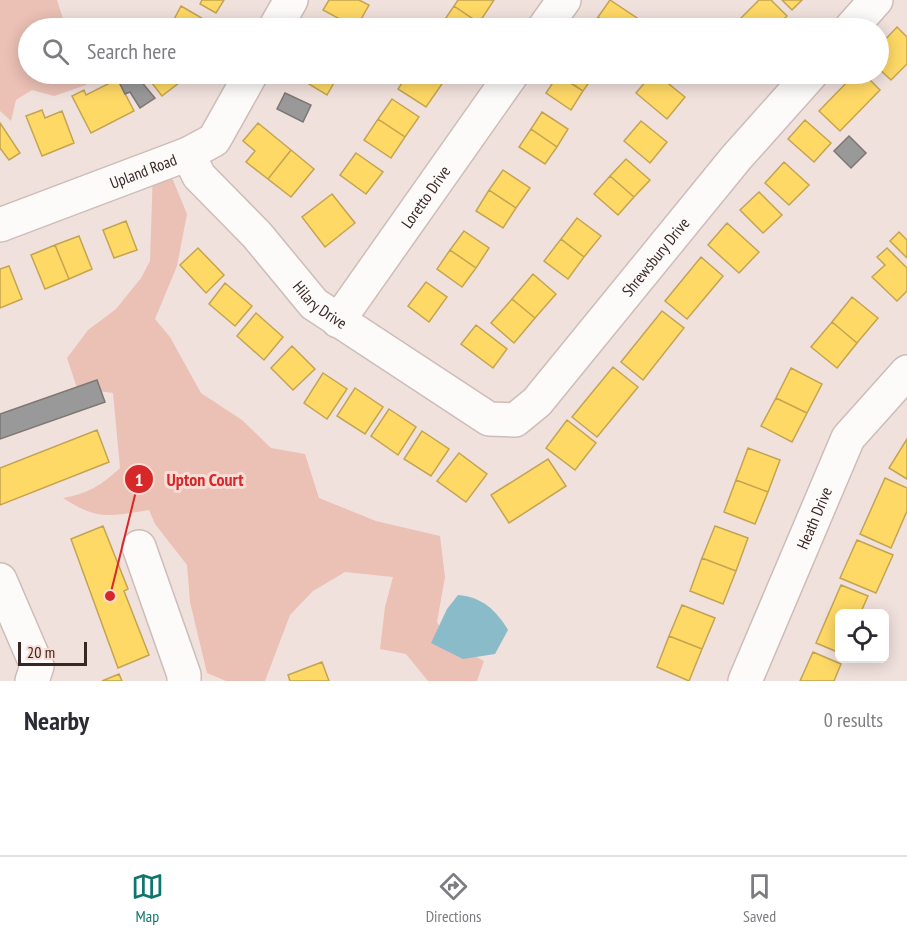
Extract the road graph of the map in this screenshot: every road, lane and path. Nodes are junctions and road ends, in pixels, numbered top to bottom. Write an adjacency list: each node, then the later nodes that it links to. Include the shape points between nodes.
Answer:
1 (291, 0): 4 (street)
2 (564, 0): 5 (street)
3 (876, 0): 6 (street)
4 (281, 18)
5 (551, 18)
6 (860, 18)
7 (245, 84): 10 (street, Upland Road, via 214,140)
8 (505, 84): 12 (street, Loretto Drive)
9 (802, 84): 14 (street, Shrewsbury Drive, via 736,158 537,402 515,420)
10 (188, 154): 11 (street, Upland Road); 12 (street, Hilary Drive, via 199,176 257,235 314,304)
11 (0, 225)
12 (338, 321): 14 (street, Hilary Drive)
13 (907, 372): 19 (street, Heath Drive, via 848,438)
14 (489, 419)
15 (139, 546): 18 (street)
16 (0, 580): 17 (street, via 37,666)
17 (32, 681)
18 (184, 681)
19 (746, 681)

